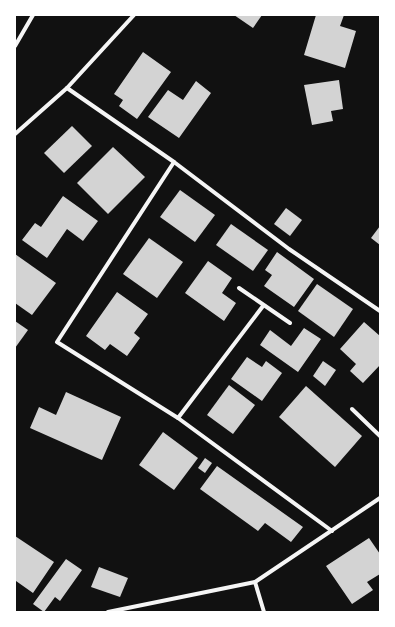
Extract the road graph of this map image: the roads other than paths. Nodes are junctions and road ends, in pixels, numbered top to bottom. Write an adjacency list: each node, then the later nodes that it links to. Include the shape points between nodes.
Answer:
1 (33, 15): 3 (street)
2 (134, 15): 4 (street)
3 (15, 46)
4 (67, 88): 5 (street); 6 (street)
5 (15, 134)
6 (174, 162): 9 (street, via 289,249); 12 (street, via 57,342)
7 (238, 288): 8 (street)
8 (263, 306): 10 (street); 12 (street)
9 (380, 312)
10 (290, 323)
11 (352, 409): 13 (street)
12 (178, 418): 15 (street)
13 (380, 436)
14 (380, 498): 15 (street)
15 (332, 531): 16 (street)
16 (255, 582): 17 (street); 18 (street)
17 (108, 612)
18 (264, 612)

